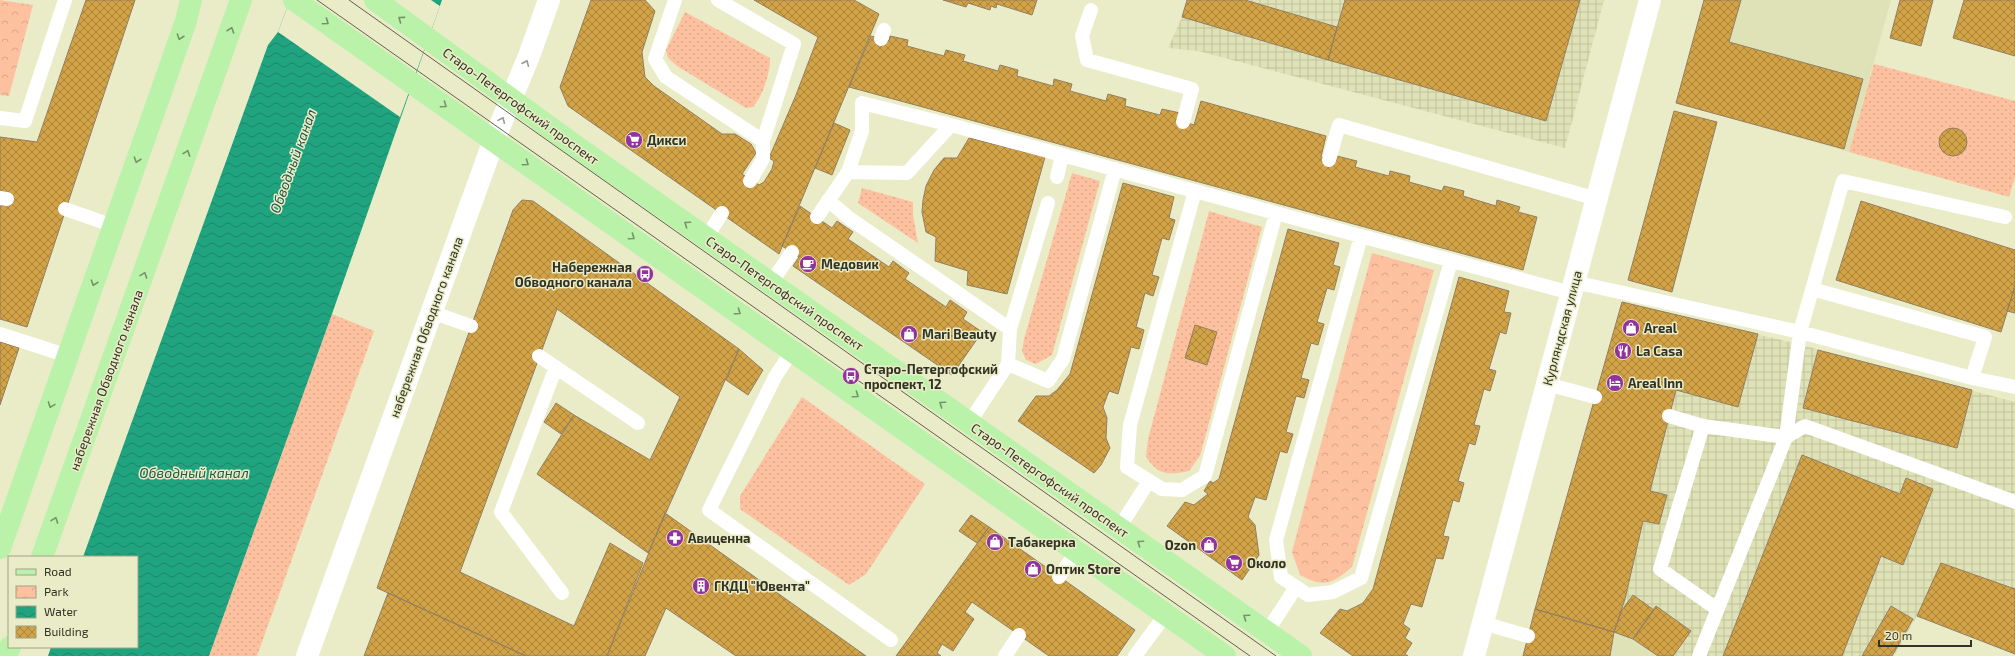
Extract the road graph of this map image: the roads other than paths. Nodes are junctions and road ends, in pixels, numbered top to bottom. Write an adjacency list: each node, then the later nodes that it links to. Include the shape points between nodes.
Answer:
1 (65, 0): 12 (lane, via 25,121)
2 (192, 0): 32 (main road, one-way to 32)
3 (242, 0): 64 (main road, набережная Обводного канала, one-way to 3)
4 (294, 0): 15 (main road, one-way to 15)
5 (375, 0): 11 (main road, Старо-Петергофский проспект, one-way to 5)
6 (549, 0): 11 (street, набережная Обводного канала, one-way to 6, via 530,56)
7 (675, 0): 16 (lane, via 655,59 666,77)
8 (718, 0): 16 (lane, via 794,44)
9 (1650, 0): 24 (street, Курляндская улица)
10 (1091, 10): 13 (lane, via 1082,36 1087,60 1192,89)
11 (511, 99): 15 (street, набережная Обводного канала, one-way to 11); 34 (main road, Старо-Петергофский проспект, one-way to 11)
12 (0, 118)
13 (1183, 122)
14 (951, 125): 17 (lane); 20 (lane, via 907,173); 20 (lane, via 862,103 862,131)
15 (494, 140): 40 (street, набережная Обводного канала); 45 (main road, one-way to 45)
16 (764, 141): 22 (lane, via 763,159)
17 (1062, 155): 19 (lane); 21 (lane)
18 (1329, 160): 24 (lane, via 1339,125)
19 (1115, 170): 23 (lane, via 1167,179); 48 (lane, via 1063,359 1048,381)
20 (848, 172): 25 (lane)
21 (1056, 177)
22 (750, 181)
23 (1195, 191): 29 (lane); 59 (lane, via 1130,425 1127,467)
24 (1596, 199): 38 (street, Курляндская улица)
25 (828, 200): 30 (lane); 42 (lane, via 849,218)
26 (1048, 203): 42 (lane)
27 (65, 209): 32 (lane)
28 (722, 213): 34 (lane)
29 (1276, 213): 33 (lane, via 1313,219); 59 (lane, via 1206,476 1182,490 1162,489)
30 (817, 217)
31 (2005, 217): 39 (lane, via 1843,180)
32 (114, 226): 46 (main road, one-way to 46)
33 (1361, 236): 36 (lane); 66 (lane, via 1276,540 1281,577)
34 (706, 238): 37 (main road, Старо-Петергофский проспект)
35 (792, 252): 37 (lane)
36 (1451, 260): 38 (lane); 66 (lane, via 1361,578 1333,592 1308,595)
37 (771, 283): 55 (main road, Старо-Петергофский проспект, one-way to 37)
38 (1573, 287): 43 (lane); 51 (street, Курляндская улица)
39 (1812, 288): 43 (lane); 50 (lane, via 1985,337)
40 (431, 312): 41 (lane); 75 (street, набережная Обводного канала)
41 (471, 326)
42 (1010, 329): 48 (lane)
43 (1800, 332): 50 (lane); 58 (lane)
44 (0, 334): 46 (lane)
45 (792, 351): 63 (main road, one-way to 63); 74 (lane, via 775,377 709,510)
46 (68, 356): 62 (main road, one-way to 62)
47 (539, 356): 49 (lane)
48 (1008, 364): 55 (lane)
49 (556, 367): 56 (lane); 67 (lane, via 501,512)
50 (1972, 378): 52 (lane)
51 (1547, 384): 53 (lane); 70 (street, Курляндская улица)
52 (2015, 387)
53 (1595, 397)
54 (1669, 416): 57 (lane)
55 (969, 422): 61 (main road, Старо-Петергофский проспект)
56 (638, 423)
57 (1703, 426): 58 (lane); 68 (lane, via 1660,570)
58 (1786, 437): 60 (lane, via 1806,426); 68 (lane)
59 (1149, 481): 61 (lane)
60 (2015, 502)
61 (1119, 528): 71 (main road, Старо-Петергофский проспект, one-way to 61)
62 (0, 548)
63 (1077, 551): 65 (lane); 69 (main road)
64 (42, 556)
65 (1059, 577)
66 (1296, 587): 71 (lane)
67 (562, 593)
68 (1718, 609): 81 (lane)
69 (1166, 614): 77 (lane); 78 (main road)
70 (1483, 623): 73 (lane); 80 (street, Курляндская улица)
71 (1266, 632): 79 (main road, Старо-Петергофский проспект)
72 (1019, 635): 76 (lane)
73 (1528, 636)
74 (891, 640)
75 (307, 656)
76 (1005, 656)
77 (1135, 656)
78 (1225, 656)
79 (1301, 656)
80 (1474, 656)
81 (1699, 656)

